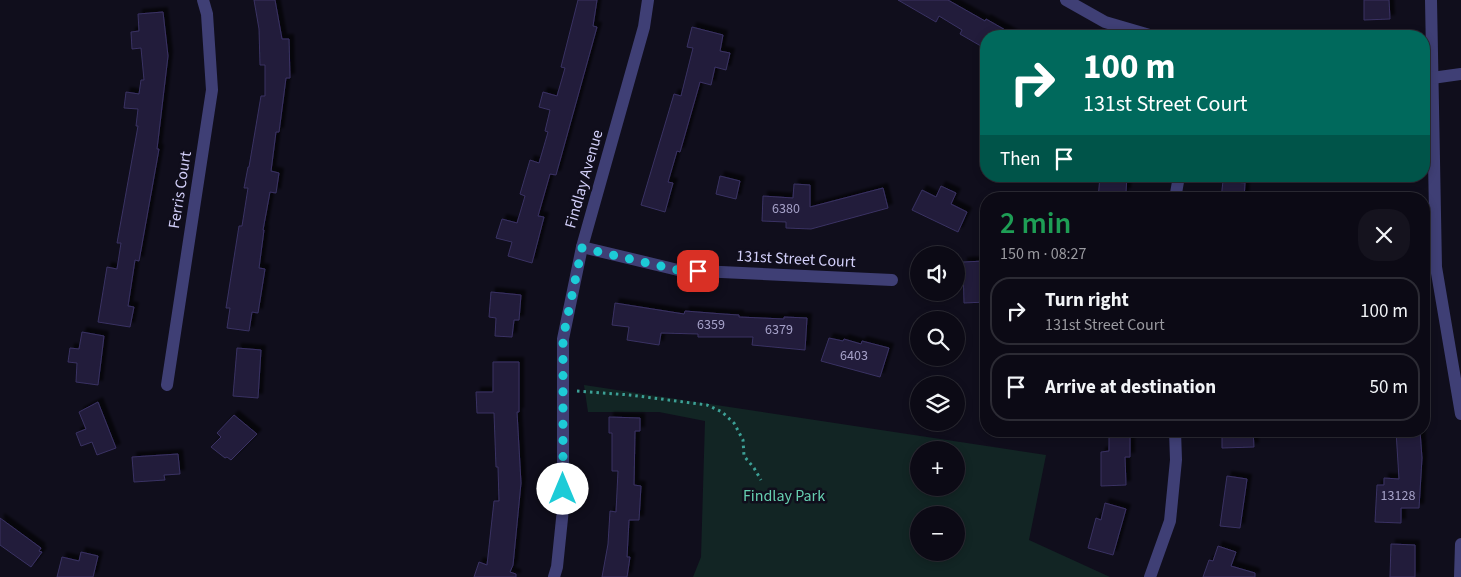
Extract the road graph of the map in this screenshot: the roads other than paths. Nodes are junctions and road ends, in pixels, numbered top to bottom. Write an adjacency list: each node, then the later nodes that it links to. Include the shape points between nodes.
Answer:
1 (204, 0): 12 (street, Ferris Court, via 212,90)
2 (648, 0): 10 (street, Findlay Avenue, via 644,27)
3 (1066, 0): 5 (street, via 1105,22)
4 (1431, 0): 6 (street)
5 (1132, 30)
6 (1430, 30)
7 (1461, 74): 8 (street)
8 (1430, 78)
9 (1430, 125): 13 (street, via 1436,267)
10 (582, 248): 11 (street, 131st Street Court, via 678,270); 16 (street, Findlay Avenue, via 563,338 563,509)
11 (892, 280)
12 (167, 385)
13 (1461, 414)
14 (1175, 437): 17 (street, via 1170,521)
15 (1461, 544): 18 (street)
16 (554, 577)
17 (1150, 577)
18 (1460, 577)

